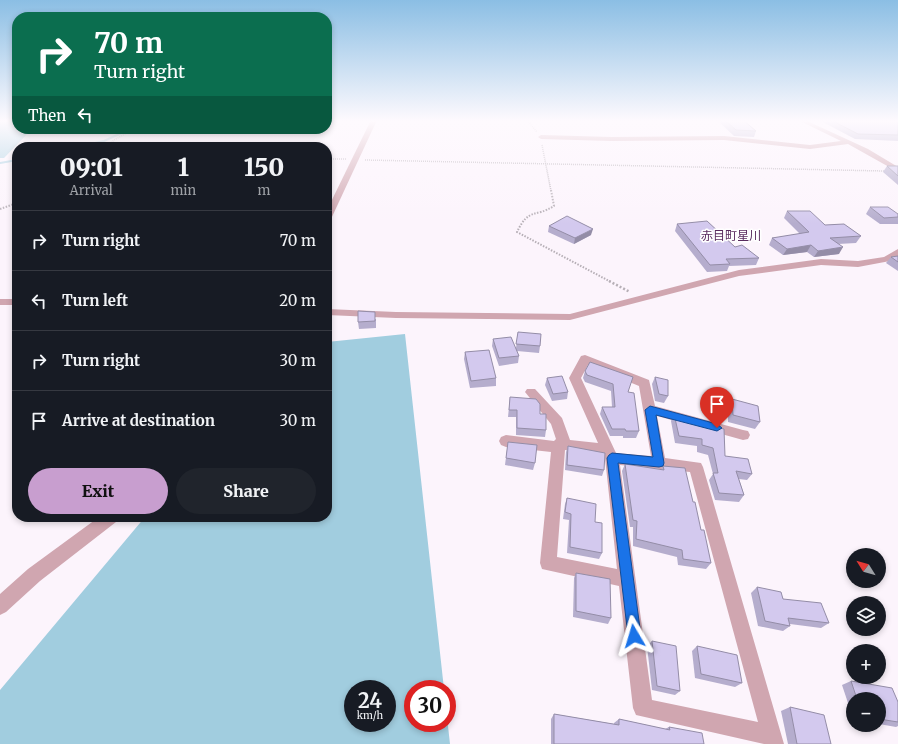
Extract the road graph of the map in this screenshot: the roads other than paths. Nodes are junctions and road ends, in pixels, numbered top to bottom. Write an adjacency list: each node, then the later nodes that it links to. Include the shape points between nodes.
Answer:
1 (358, 155): 4 (street)
2 (873, 155): 3 (street)
3 (897, 170)
4 (332, 208)
5 (898, 252): 8 (street, via 887,259 858,264 821,262 739,273 570,317)
6 (0, 302): 7 (street)
7 (12, 302)
8 (332, 312)
9 (531, 392): 13 (street, via 557,422)
10 (650, 410): 11 (street); 14 (street, via 645,383 585,359 575,378); 15 (street)
11 (744, 435)
12 (506, 441): 13 (street)
13 (562, 446): 14 (street); 17 (street, via 548,563)
14 (611, 454): 15 (street); 17 (street)
15 (659, 463): 19 (street, via 696,467)
16 (104, 522): 18 (street, via 34,575)
17 (628, 579): 19 (street, via 643,708)
18 (0, 606)
19 (773, 739)

